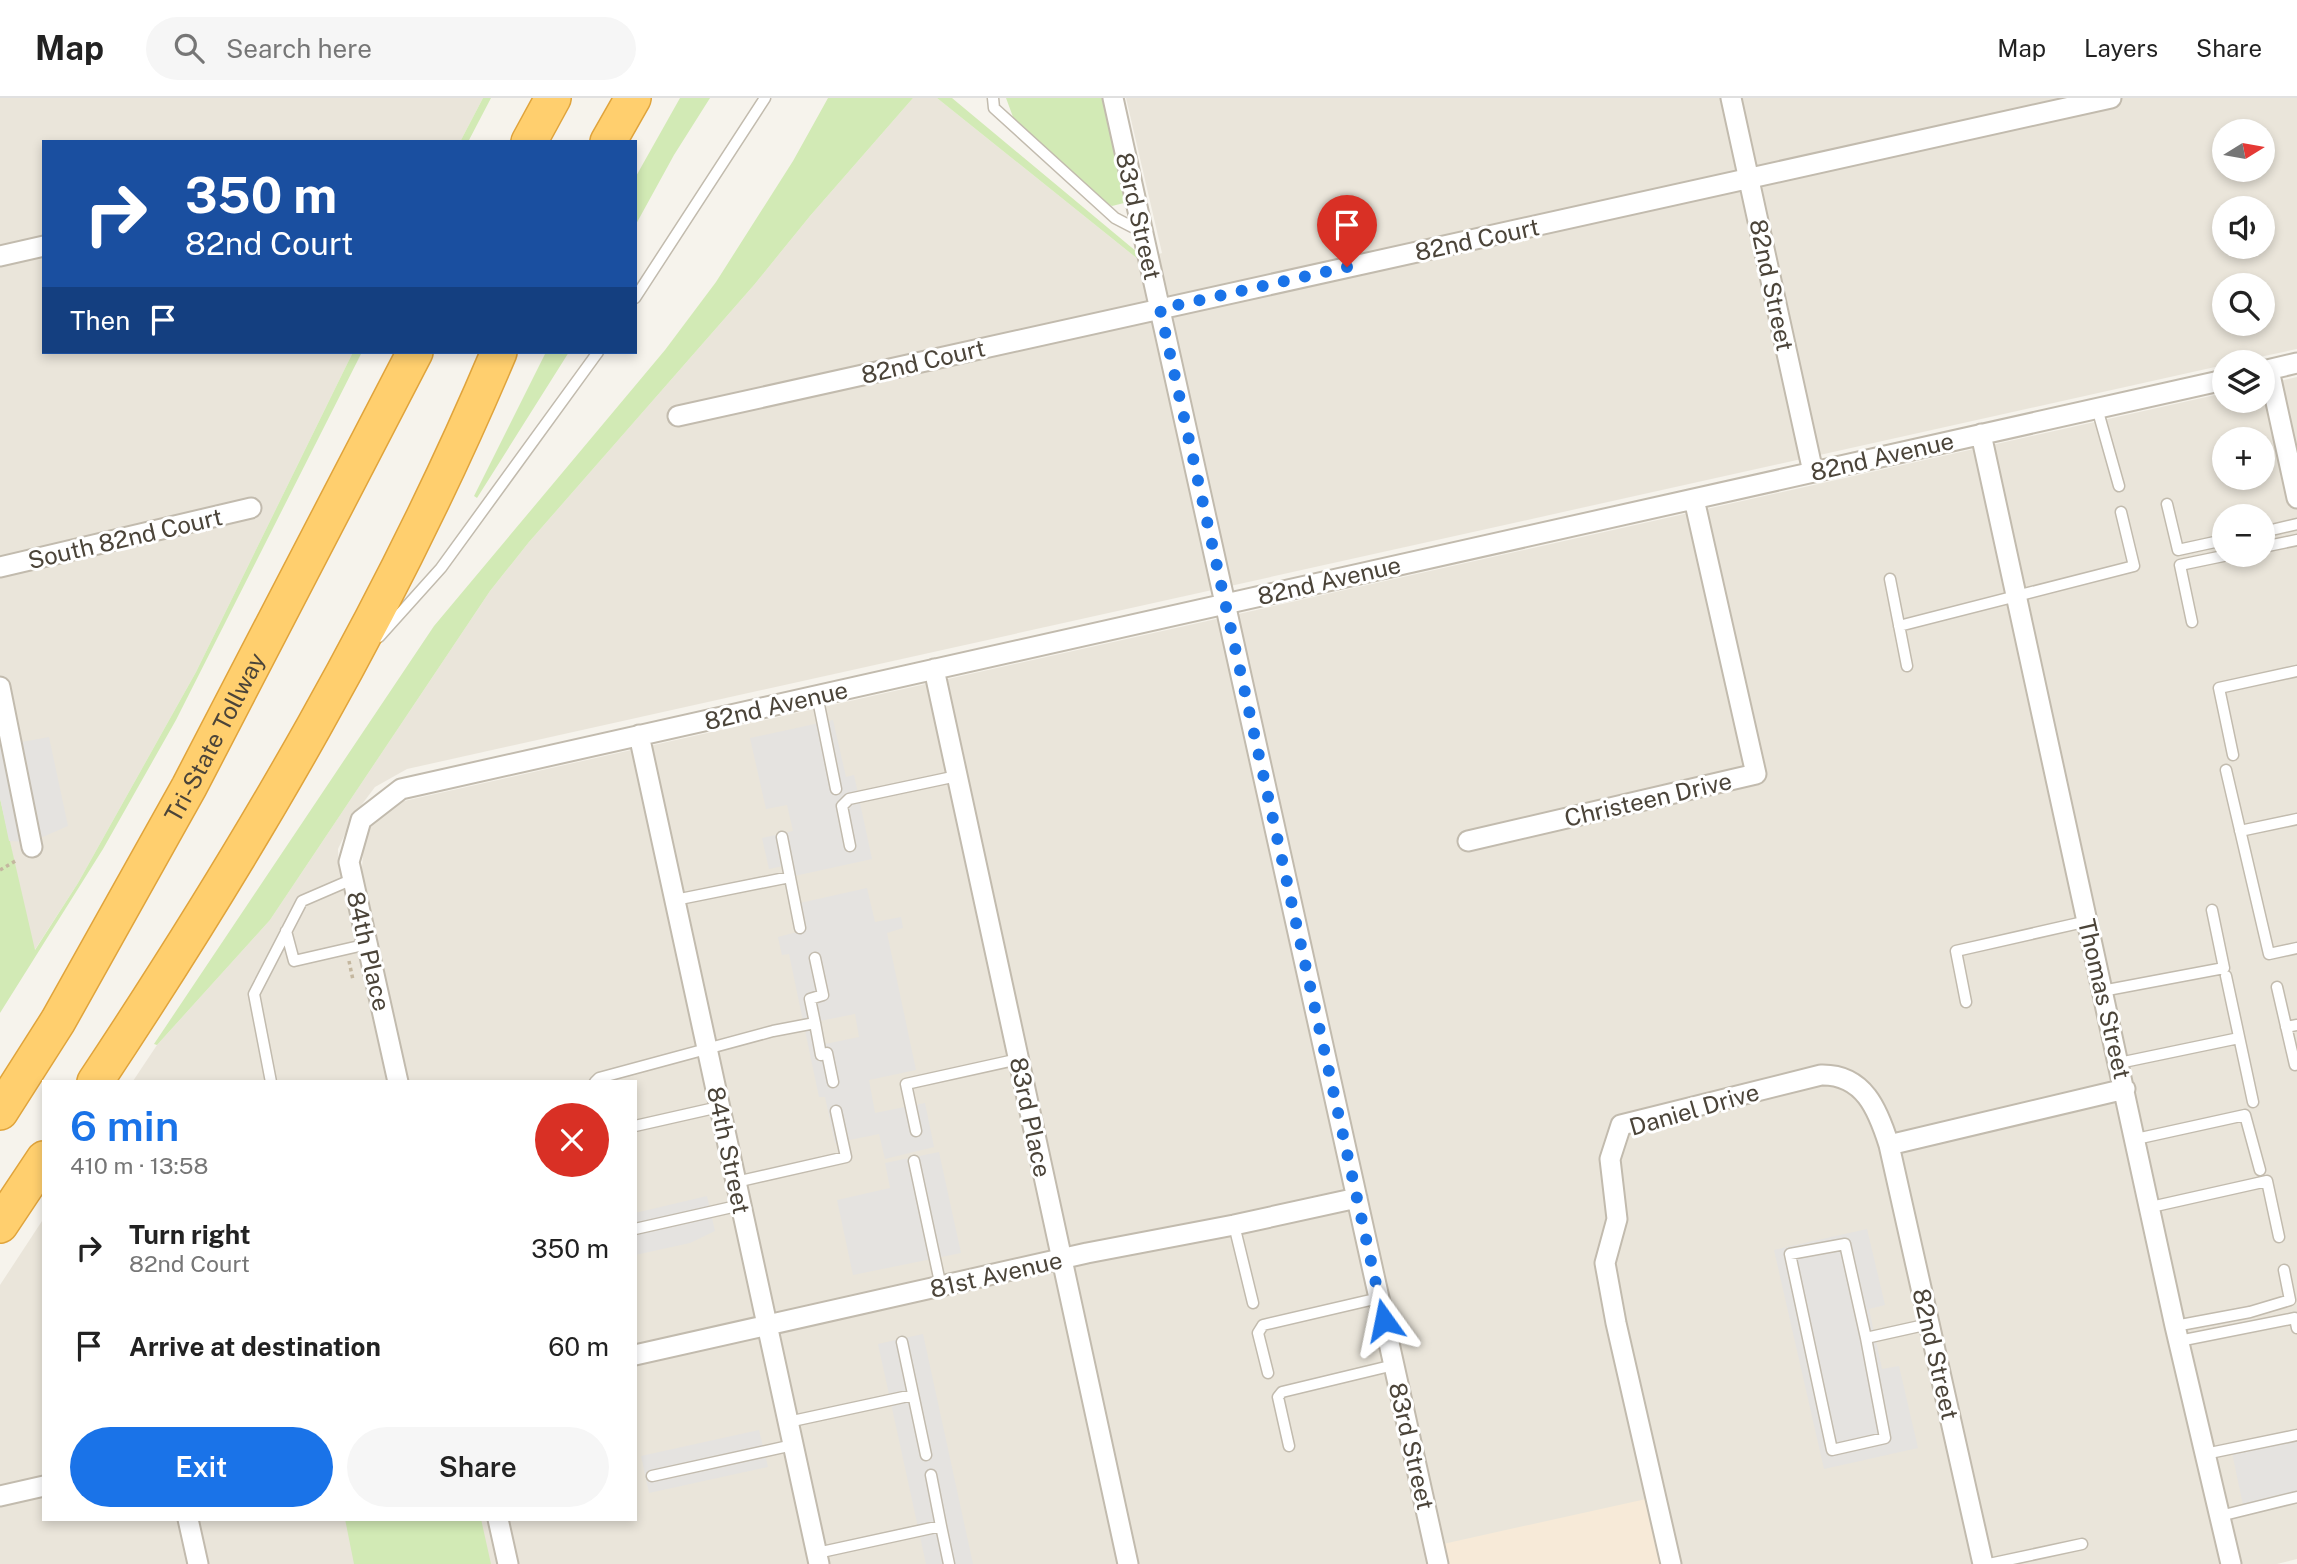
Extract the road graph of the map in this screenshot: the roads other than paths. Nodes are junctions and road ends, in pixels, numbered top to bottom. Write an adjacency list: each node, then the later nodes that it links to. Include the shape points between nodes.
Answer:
1 (553, 98): 8 (highway)
2 (633, 98): 9 (highway)
3 (765, 98): 14 (lane)
4 (993, 98): 11 (lane, via 994,108 1115,218)
5 (1113, 98): 11 (street, 83rd Street)
6 (1731, 98): 10 (street, 82nd Street)
7 (2111, 98): 10 (street, 82nd Court)
8 (530, 140)
9 (609, 140)
10 (1749, 178): 15 (street, 82nd Court); 26 (street, 82nd Street)
11 (1143, 232): 15 (street, 83rd Street)
12 (42, 246): 13 (street)
13 (0, 256)
14 (637, 295)
15 (1160, 309): 24 (street, 82nd Court); 42 (street, 83rd Street)
16 (414, 354): 93 (highway, Tri-State Tollway, via 189,786 58,1021)
17 (498, 354): 48 (highway, via 467,429)
18 (597, 354): 48 (lane, via 441,568)
19 (2297, 363): 20 (street)
20 (2275, 368)
21 (2212, 383): 23 (street, 82nd Avenue)
22 (2275, 407): 28 (street)
23 (2097, 408): 25 (street, 82nd Avenue); 27 (lane)
24 (678, 416)
25 (1981, 434): 26 (street, 82nd Avenue); 41 (street, Thomas Street)
26 (1812, 472): 29 (street, 82nd Avenue)
27 (2119, 486)
28 (2297, 498)
29 (1694, 499): 42 (street, 82nd Avenue); 60 (street, Christeen Drive, via 1756,774)
30 (2167, 504): 36 (lane, via 2178,550)
31 (251, 509): 39 (street, South 82nd Court)
32 (2121, 512): 41 (lane, via 2134,566)
33 (2297, 524): 34 (lane)
34 (2275, 529)
35 (2297, 540): 37 (lane)
36 (2212, 543)
37 (2275, 545)
38 (2212, 558): 43 (lane, via 2180,565)
39 (0, 566)
40 (1889, 579): 44 (lane)
41 (2017, 596): 44 (lane); 67 (street, Thomas Street)
42 (1225, 604): 46 (street, 82nd Avenue); 102 (street, 83rd Street)
43 (2192, 622)
44 (1899, 626): 45 (lane)
45 (1907, 666)
46 (934, 669): 50 (street, 82nd Avenue); 54 (street, 83rd Place)
47 (2297, 671): 52 (lane, via 2218,688)
48 (339, 681): 84 (highway, via 232,867)
49 (0, 687): 62 (street)
50 (817, 695): 51 (street, 82nd Avenue); 55 (lane)
51 (639, 735): 57 (street, 82nd Avenue, via 401,789); 65 (street, 84th Street)
52 (2233, 755)
53 (2226, 770): 58 (lane)
54 (957, 776): 61 (lane, via 849,799 842,806); 81 (street, 83rd Place)
55 (836, 789)
56 (2297, 818): 58 (lane)
57 (361, 820): 64 (street, 84th Place, via 349,862)
58 (2240, 831): 71 (lane, via 2269,954)
59 (782, 837): 63 (lane)
60 (1468, 841)
61 (850, 846)
62 (32, 848)
63 (790, 877): 65 (lane); 68 (lane)
64 (353, 879): 69 (lane, via 302,901); 70 (street, 84th Place)
65 (675, 900): 80 (street, 84th Street)
66 (2212, 910): 75 (lane, via 2224,968)
67 (2088, 921): 75 (street, Thomas Street); 76 (lane, via 1956,951)
68 (800, 928)
69 (286, 931): 70 (lane, via 294,961); 85 (lane, via 254,994)
70 (368, 944): 86 (street, 84th Place)
71 (2297, 948)
72 (815, 958): 77 (lane, via 823,995 810,999)
73 (2226, 976): 79 (lane)
74 (2277, 988): 78 (lane)
75 (2102, 991): 82 (street, Thomas Street)
76 (1966, 1002)
77 (815, 1023): 80 (lane); 88 (lane, via 821,1055 827,1054)
78 (2292, 1026): 83 (lane)
79 (2239, 1038): 82 (lane); 90 (lane)
80 (707, 1049): 87 (lane); 91 (street, 84th Street)
81 (1018, 1059): 95 (lane, via 906,1084); 109 (street, 83rd Place)
82 (2119, 1063): 89 (street, Thomas Street)
83 (2295, 1065)
84 (96, 1080)
85 (271, 1080)
86 (398, 1080)
87 (597, 1080)
88 (833, 1082)
89 (2125, 1089): 96 (street, Thomas Street); 97 (street)
90 (2253, 1102)
91 (719, 1107): 94 (lane); 101 (street, 84th Street)
92 (836, 1111): 101 (lane, via 846,1157)
93 (0, 1112)
94 (637, 1126)
95 (916, 1131)
96 (2136, 1139): 100 (lane, via 2245,1115); 104 (street, Thomas Street)
97 (1889, 1144): 115 (street, 82nd Street); 146 (street, Daniel Drive, via 1868,1096 1836,1074 1621,1125 1610,1158 1617,1219 1605,1263)
98 (914, 1161): 111 (lane)
99 (42, 1162): 105 (highway)
100 (2260, 1170)
101 (736, 1182): 103 (street, 84th Street)
102 (1357, 1198): 106 (street, 81st Avenue); 112 (street, 83rd Street)
103 (741, 1205): 107 (lane); 114 (street, 84th Street)
104 (2151, 1206): 108 (lane, via 2267,1181); 117 (street, Thomas Street)
105 (0, 1225)
106 (1234, 1226): 109 (street, 81st Avenue); 113 (lane)
107 (637, 1229)
108 (2279, 1237)
109 (1062, 1259): 111 (street, 81st Avenue); 144 (street, 83rd Place)
110 (2284, 1270): 117 (lane, via 2290,1300)
111 (941, 1287): 114 (street, 81st Avenue)
112 (1379, 1298): 121 (street, 83rd Street); 122 (lane, via 1263,1325 1258,1333)
113 (1253, 1303)
114 (766, 1324): 120 (street, 81st Avenue); 124 (street, 84th Street)
115 (1929, 1324): 118 (lane); 147 (street, 82nd Street)
116 (2297, 1328): 117 (lane, via 2295,1318)
117 (2177, 1333): 128 (street, Thomas Street)
118 (1866, 1338): 118 (lane, via 1885,1438 1832,1450 1790,1254 1845,1244)
119 (902, 1342): 123 (lane)
120 (637, 1354)
121 (1394, 1365): 127 (lane, via 1282,1392 1278,1398); 145 (street, 83rd Street)
122 (1268, 1373)
123 (913, 1395): 124 (lane); 129 (lane)
124 (788, 1422): 126 (street, 84th Street)
125 (2297, 1435): 128 (lane)
126 (793, 1445): 131 (lane); 140 (street, 84th Street)
127 (1289, 1446)
128 (2205, 1454): 135 (street, Thomas Street)
129 (926, 1455)
130 (931, 1475): 138 (lane)
131 (652, 1476)
132 (42, 1486): 133 (street)
133 (0, 1496)
134 (2297, 1497): 135 (lane)
135 (2220, 1516): 149 (street, Thomas Street)
136 (188, 1521): 141 (street)
137 (498, 1521): 142 (street)
138 (941, 1526): 140 (lane); 143 (lane)
139 (2081, 1544): 148 (lane)
140 (818, 1558)
141 (198, 1564)
142 (508, 1564)
143 (949, 1564)
144 (1128, 1564)
145 (1438, 1564)
146 (1671, 1564)
147 (1983, 1564)
148 (1989, 1564)
149 (2231, 1564)

